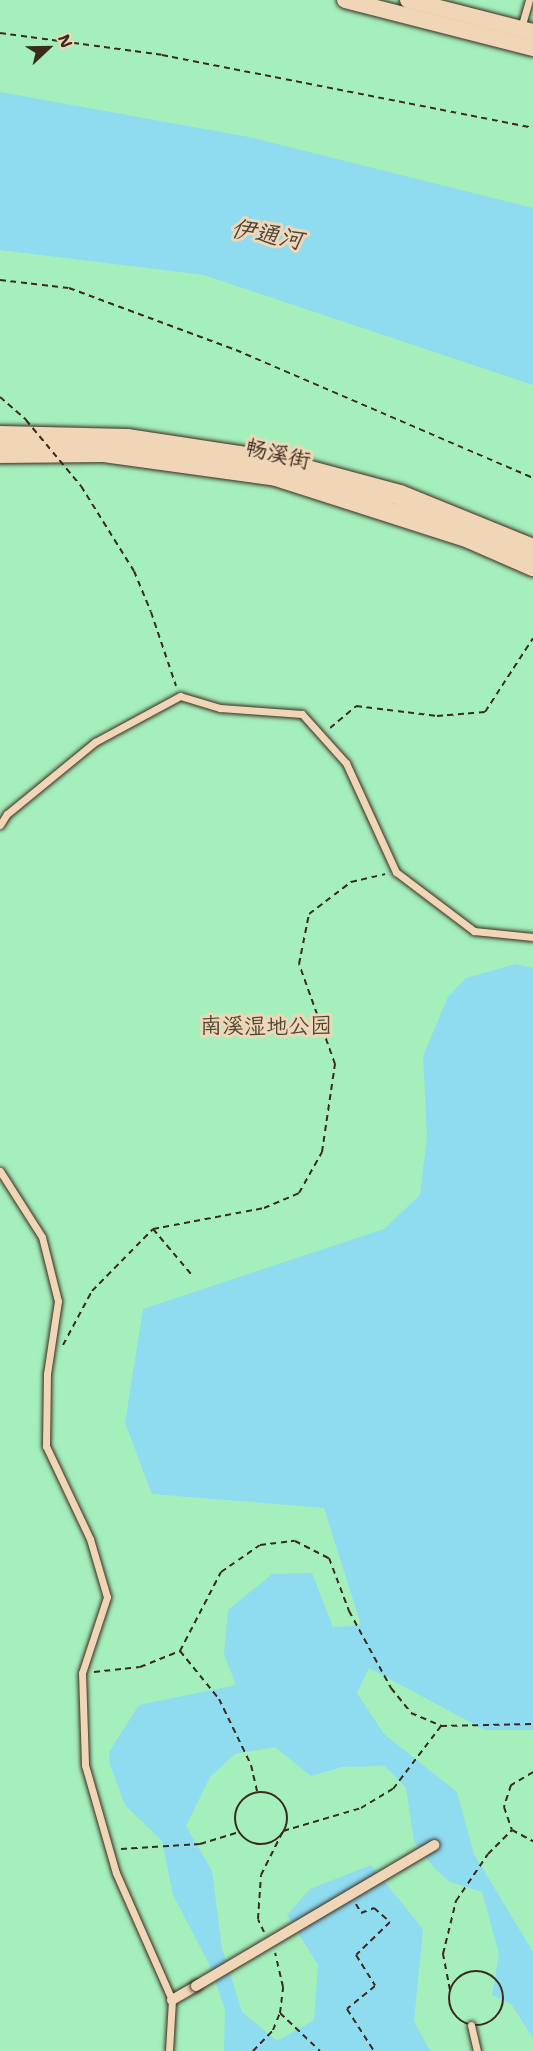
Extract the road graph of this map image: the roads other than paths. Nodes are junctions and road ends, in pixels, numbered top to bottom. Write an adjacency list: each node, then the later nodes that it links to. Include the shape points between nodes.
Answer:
1 (345, 0): 5 (street)
2 (408, 0): 4 (street)
3 (528, 0): 4 (lane)
4 (527, 30)
5 (533, 48)
6 (0, 436): 8 (main road, 畅溪街, via 127,439 273,461 400,495)
7 (0, 453): 9 (main road, 畅溪街, via 104,452 276,476 470,538)
8 (533, 549)
9 (533, 566)
10 (0, 825): 11 (lane, via 7,814 95,742 180,696 220,708 302,714 346,763 396,872 474,931)
11 (533, 937)
12 (0, 1171): 14 (lane, via 42,1236 58,1301 47,1374 46,1446 90,1539 107,1597 82,1673 85,1765 110,1850)
13 (434, 1845): 14 (street, bridge)
14 (172, 2000): 16 (lane)
15 (471, 2025): 17 (lane)
16 (169, 2051)
17 (477, 2051)

